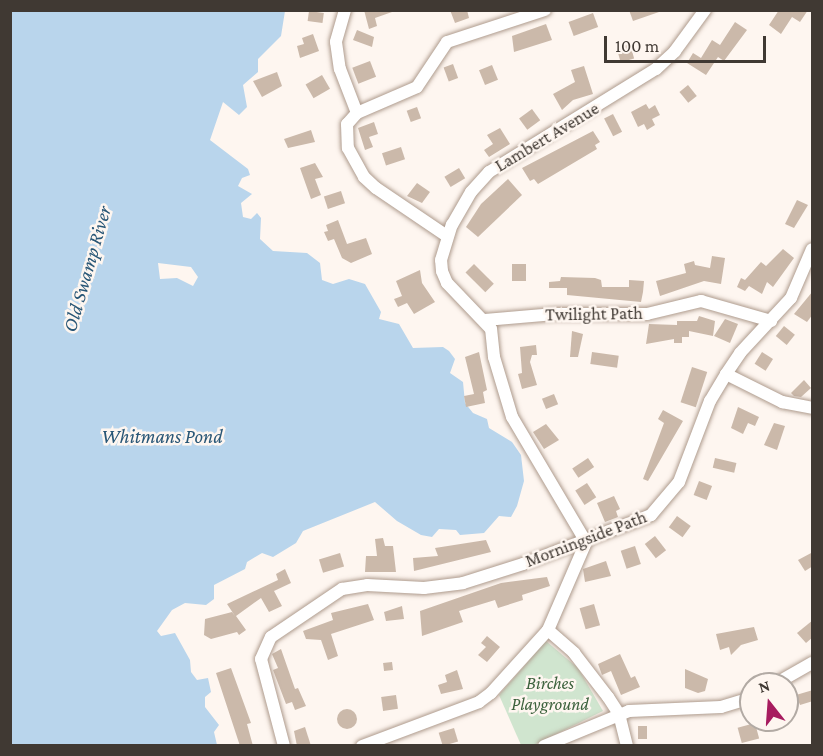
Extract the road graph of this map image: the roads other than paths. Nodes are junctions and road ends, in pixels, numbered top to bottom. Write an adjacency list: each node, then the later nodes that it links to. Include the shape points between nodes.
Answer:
1 (345, 10): 4 (street, via 338,30 337,53)
2 (545, 10): 4 (street, via 447,42 417,87)
3 (705, 10): 5 (street, Lambert Avenue, via 675,51 656,69 489,172 471,192)
4 (357, 113): 5 (street, via 347,124 345,135 364,177 408,213)
5 (447, 236): 7 (street, Lambert Avenue, via 441,260 447,283)
6 (813, 249): 8 (street, Morningside Path, via 801,282)
7 (485, 320): 8 (street, Twilight Path, via 555,314 647,314 701,301); 11 (street, via 512,417)
8 (771, 321): 9 (street, Morningside Path)
9 (726, 374): 10 (street, via 773,398); 11 (street, Morningside Path, via 710,401 683,473 661,506 639,522)
10 (813, 408)
11 (586, 542): 12 (street); 17 (street, Morningside Path, via 463,583 424,588 367,585 342,589 322,599 265,644 261,659)
12 (548, 630): 16 (street, via 574,652); 18 (street, via 485,698)
13 (813, 663): 14 (street)
14 (797, 672)
15 (739, 702): 16 (street, via 721,707 651,708)
16 (619, 714): 19 (street); 20 (street)
17 (284, 746)
18 (362, 746)
19 (544, 746)
20 (627, 746)

